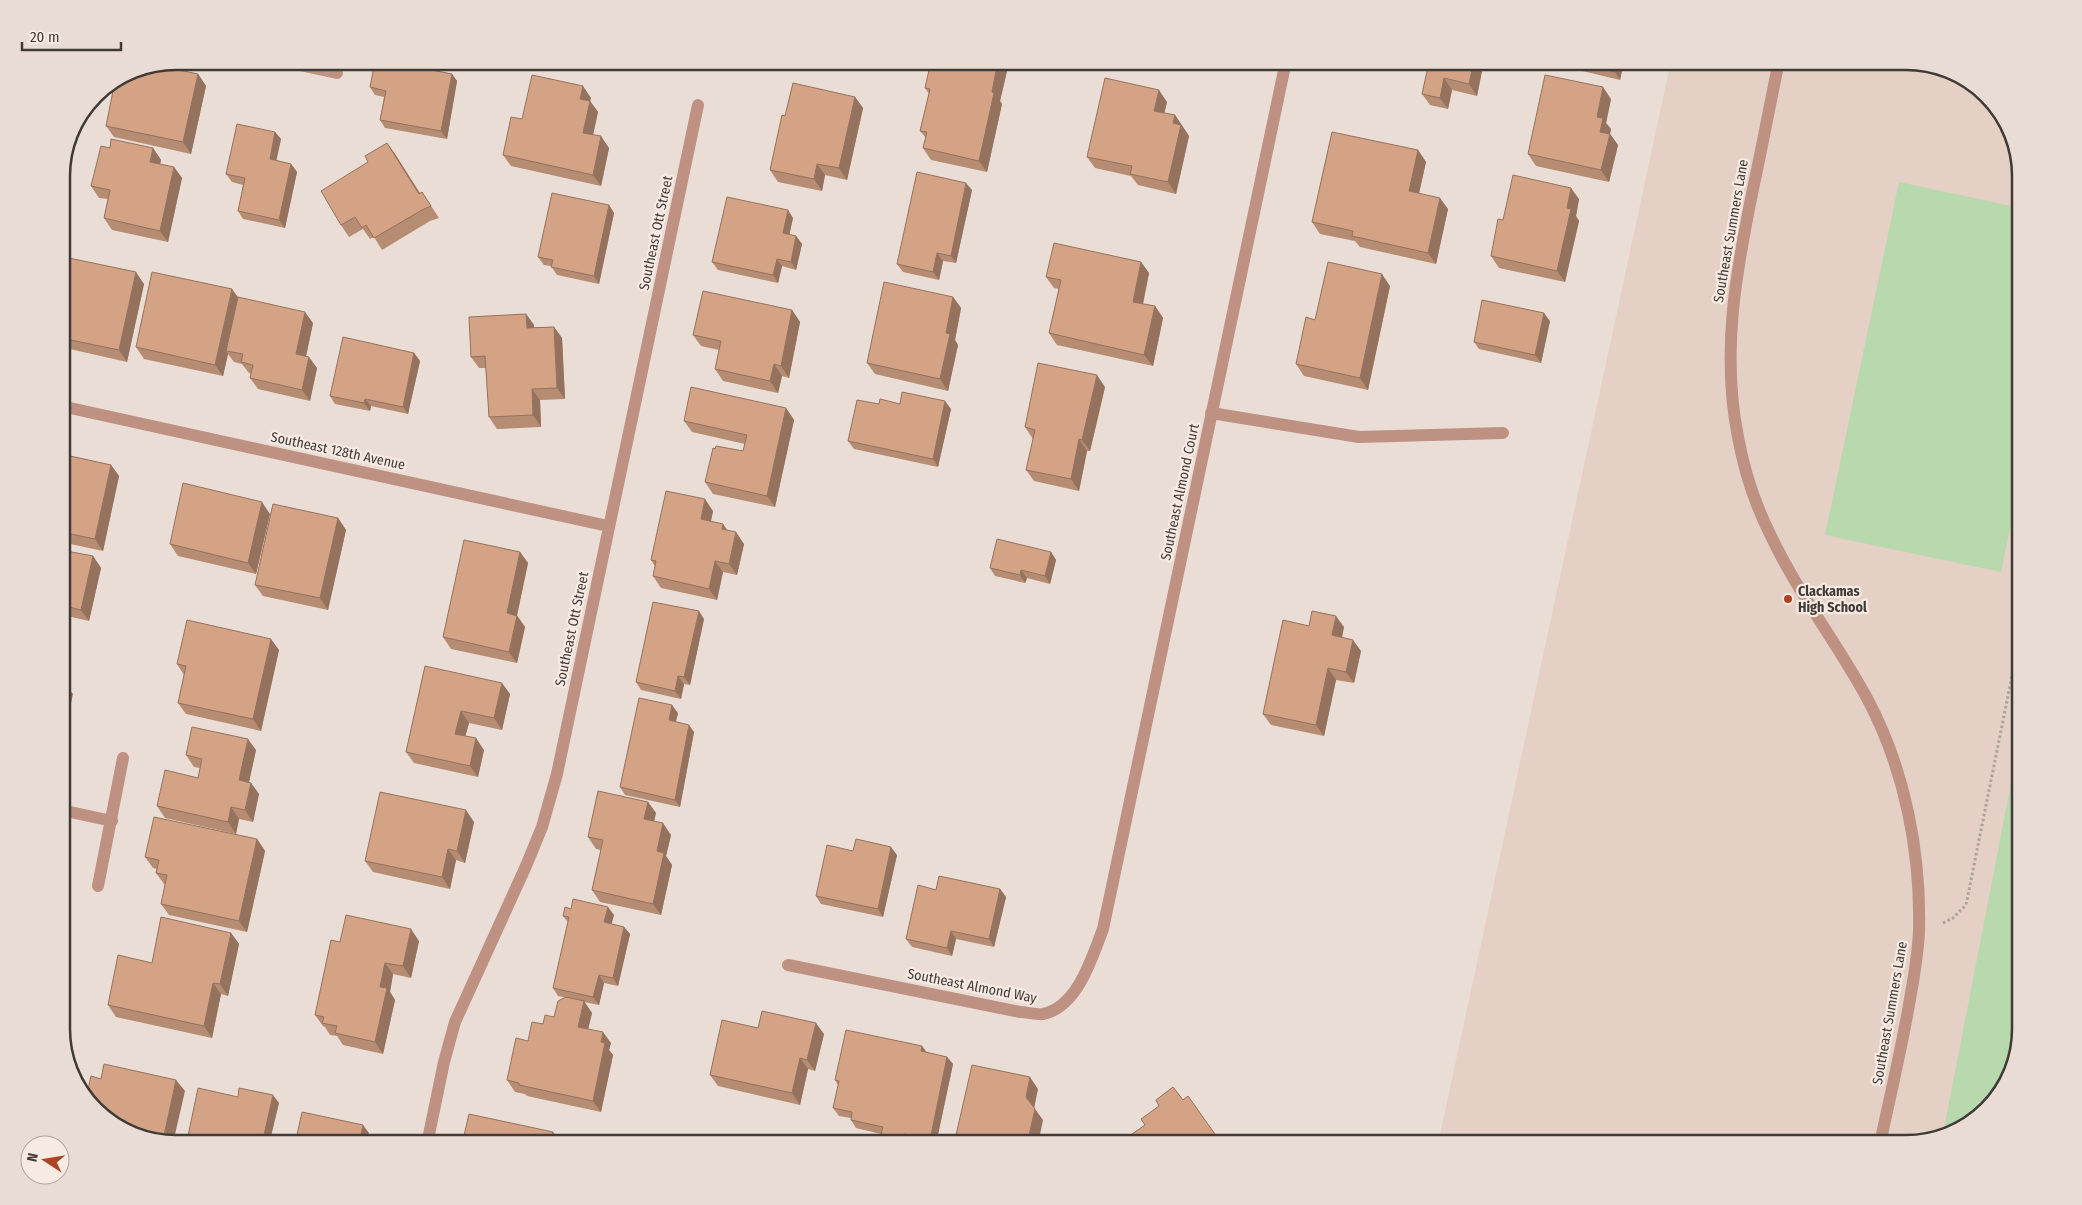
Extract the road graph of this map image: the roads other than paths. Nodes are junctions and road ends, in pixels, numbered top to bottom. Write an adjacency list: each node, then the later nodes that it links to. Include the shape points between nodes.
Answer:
1 (323, 70): 4 (street)
2 (1284, 70): 7 (street, Southeast Almond Court)
3 (1777, 70): 17 (street, Southeast Summers Lane, via 1737,265 1731,316 1732,398 1738,438 1770,535 1868,701 1892,756 1912,832 1919,933 1905,1026)
4 (337, 73)
5 (698, 105): 9 (street, Southeast Ott Street)
6 (70, 408): 9 (street, Southeast 128th Avenue)
7 (1211, 413): 8 (street, via 1359,437); 14 (street, Southeast Almond Court)
8 (1503, 433)
9 (608, 526): 16 (street, Southeast Ott Street, via 557,774 542,827 455,1022)
10 (123, 758): 12 (street)
11 (70, 812): 12 (street)
12 (112, 821): 13 (street)
13 (98, 886)
14 (1103, 929): 15 (street, Southeast Almond Way, via 1084,977 1063,1005 1043,1014)
15 (788, 965)
16 (429, 1135)
17 (1882, 1135)

